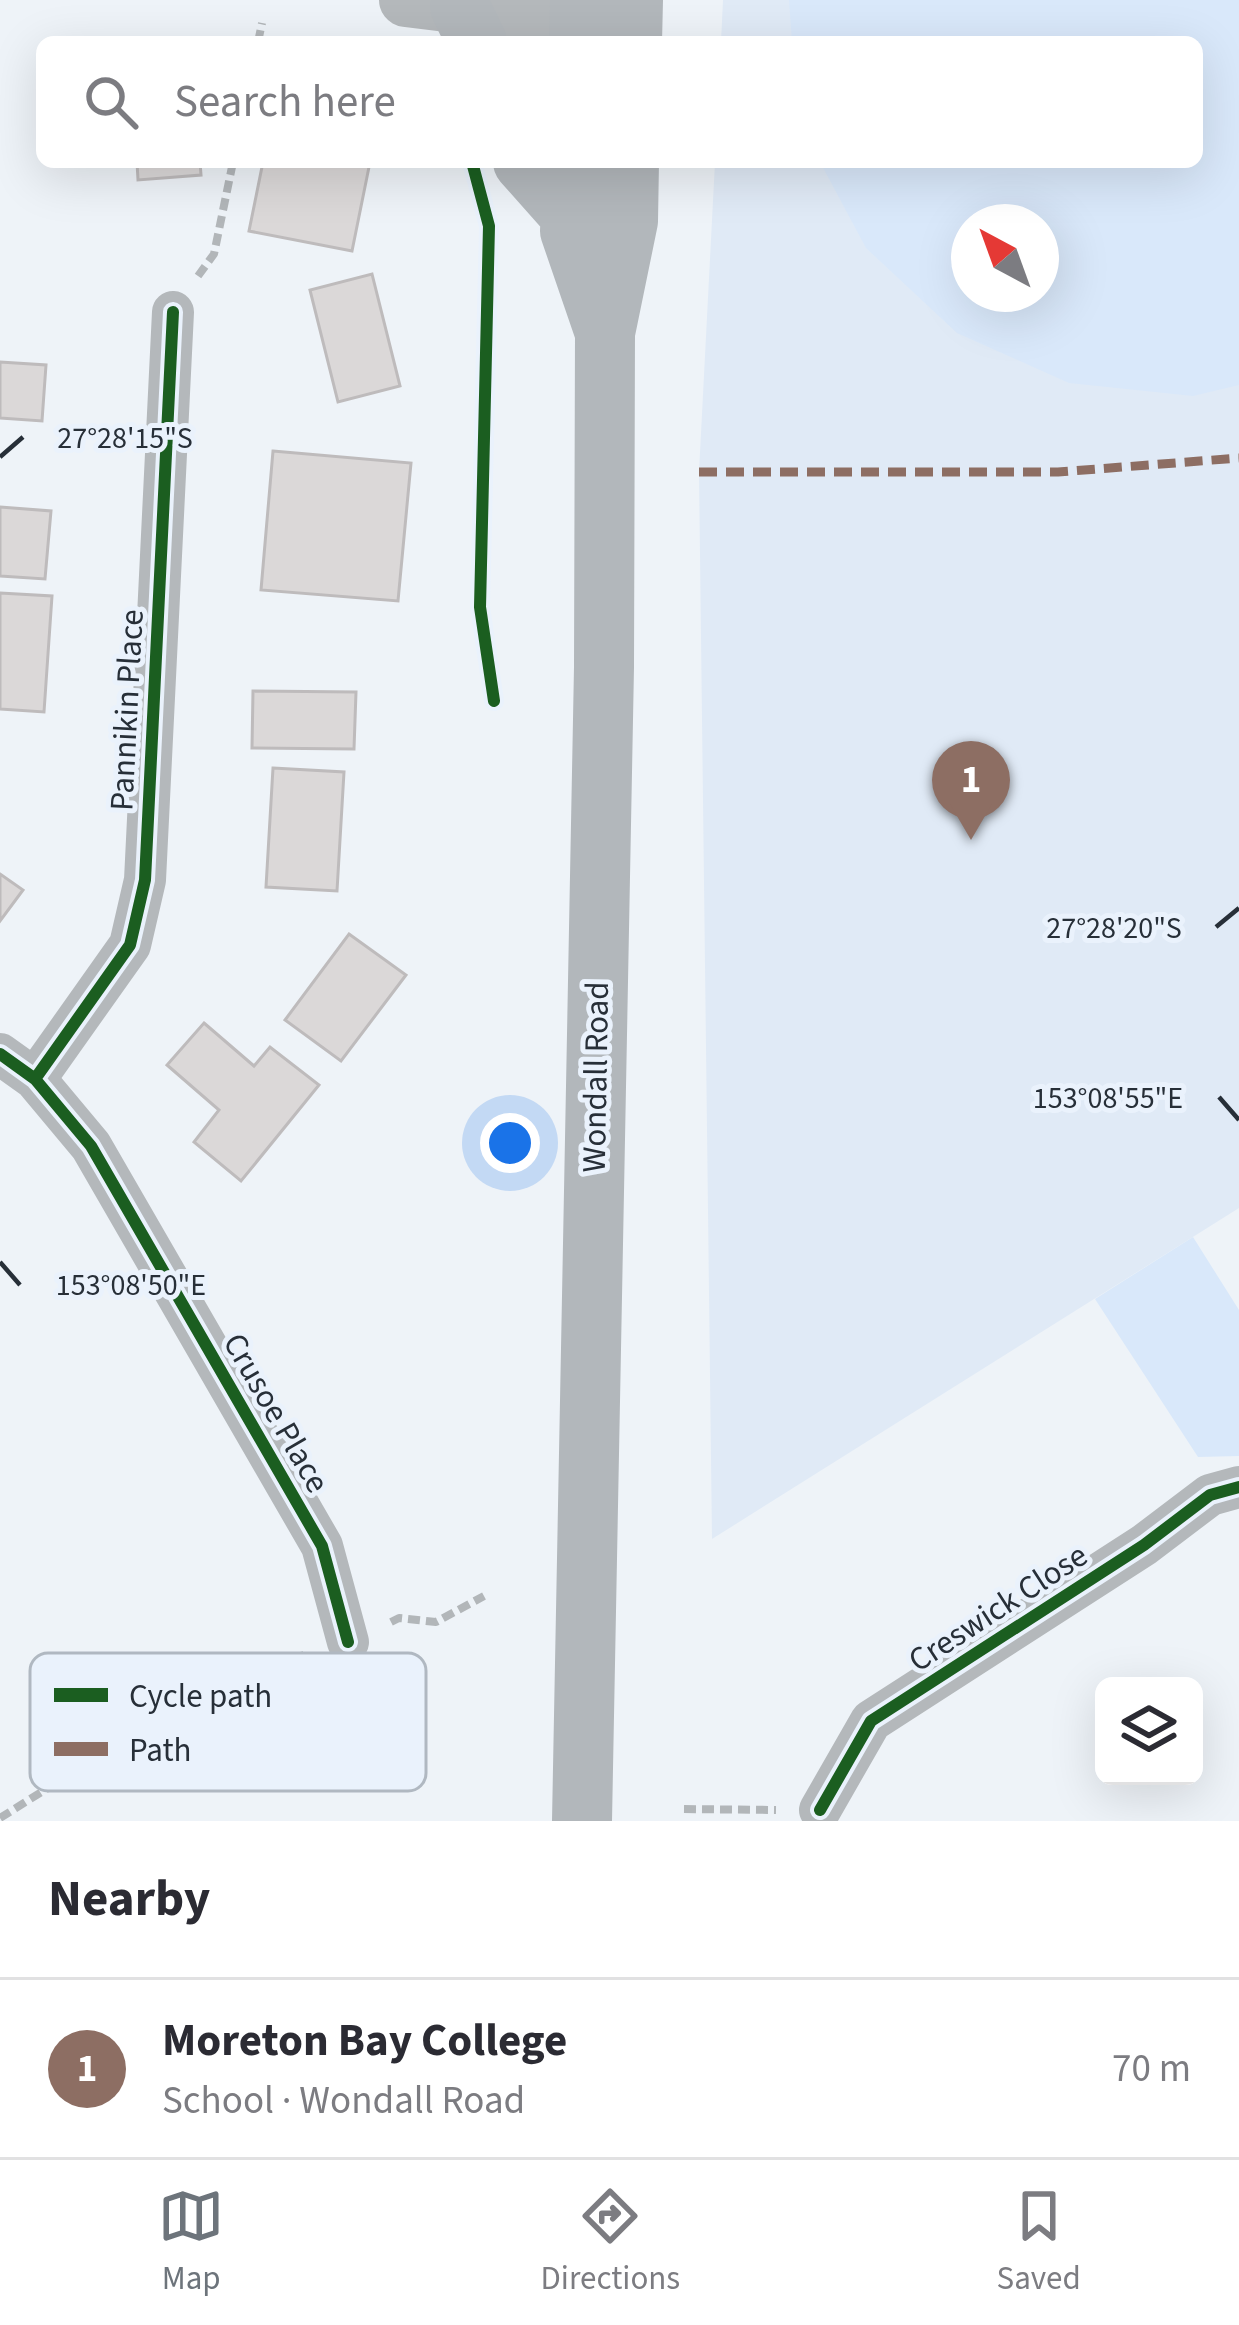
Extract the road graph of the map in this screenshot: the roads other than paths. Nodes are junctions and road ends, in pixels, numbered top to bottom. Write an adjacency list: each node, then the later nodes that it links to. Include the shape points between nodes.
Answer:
1 (447, 16): 2 (street)
2 (606, 18)
3 (534, 168): 5 (main road)
4 (629, 168): 7 (main road, Wondall Road, via 628,221)
5 (572, 189): 7 (main road, Wondall Road, via 570,232)
6 (173, 312): 9 (street, Pannikin Place, via 146,880 130,945)
7 (605, 333): 13 (main road, Wondall Road)
8 (0, 1054): 9 (street, Crusoe Place)
9 (34, 1079): 11 (street, Crusoe Place, via 91,1146 322,1546)
10 (1239, 1486): 12 (street, Creswick Close, via 1210,1495 872,1721)
11 (349, 1642)
12 (820, 1810)
13 (582, 1821)

